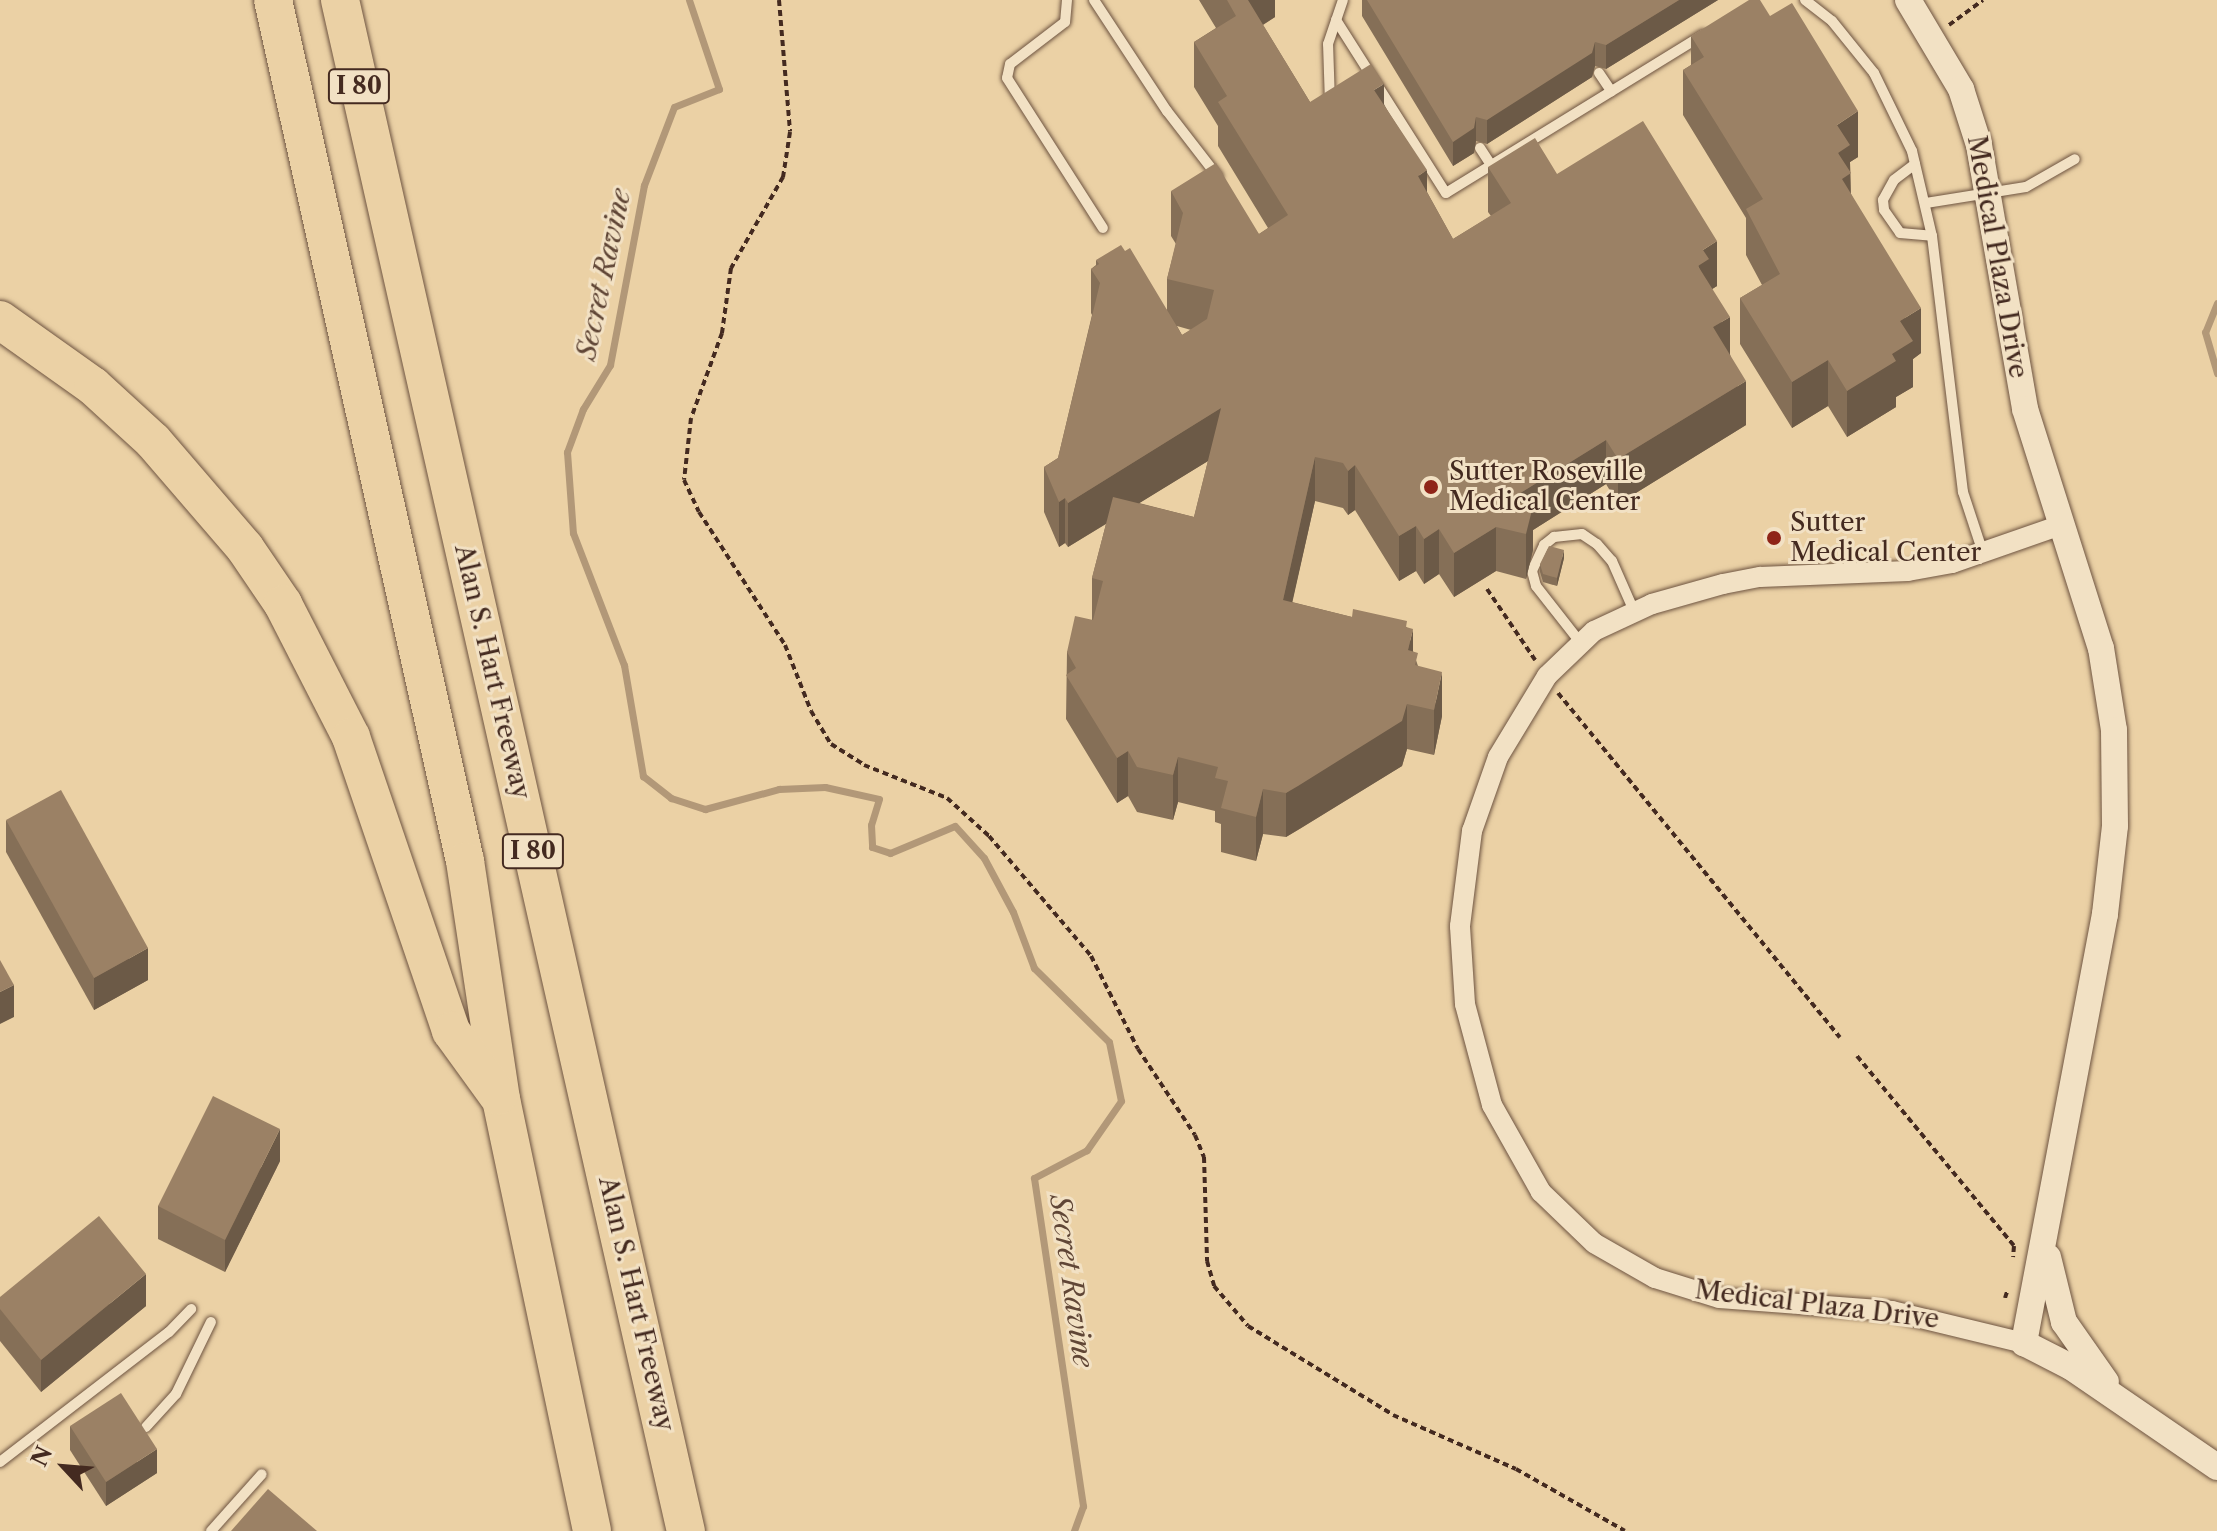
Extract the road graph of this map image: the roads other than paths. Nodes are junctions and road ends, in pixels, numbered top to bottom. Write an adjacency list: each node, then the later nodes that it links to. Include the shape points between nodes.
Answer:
1 (273, 0): 27 (highway, I 80, via 465,861)
2 (340, 0): 39 (highway, Alan S. Hart Freeway / I 80)
3 (1067, 0): 20 (lane, via 1065,22 1010,64 1007,78)
4 (1094, 0): 17 (lane, via 1167,111)
5 (1343, 0): 8 (lane)
6 (1805, 0): 15 (lane, via 1832,21 1874,73)
7 (1908, 0): 18 (street, Medical Plaza Drive, via 1961,89)
8 (1336, 20): 12 (lane, via 1327,66); 16 (lane, via 1446,193)
9 (1720, 24): 11 (lane)
10 (1599, 73): 11 (lane)
11 (1611, 91): 16 (lane)
12 (1332, 110)
13 (1480, 148): 16 (lane)
14 (2075, 159): 18 (lane, via 2026,187)
15 (1915, 164): 19 (lane); 21 (lane, via 1894,180 1883,200 1884,210 1900,233)
16 (1491, 165)
17 (1226, 188)
18 (1989, 193): 19 (lane); 23 (street, Medical Plaza Drive, via 2025,409)
19 (1926, 203): 21 (lane)
20 (1103, 228)
21 (1932, 236): 24 (lane, via 1963,492)
22 (0, 320): 27 (highway, via 93,386 153,441 236,537 283,604 351,737 451,1031)
23 (2061, 525): 24 (street, Medical Plaza Drive); 28 (street, Medical Plaza Drive, via 2101,648 2116,775 2105,914)
24 (1983, 553): 25 (street, Medical Plaza Drive, via 1908,571 1760,577)
25 (1634, 611): 26 (street, Medical Plaza Drive); 26 (lane, via 1612,561 1589,539 1566,532 1544,545 1532,571 1536,586)
26 (1580, 642): 31 (street, Medical Plaza Drive, via 1547,676 1498,757 1475,818 1460,926 1465,1004 1480,1069 1505,1133 1541,1192 1622,1262 1685,1289 1744,1301 1892,1311)
27 (501, 1099): 38 (highway, I 80)
28 (2046, 1234): 31 (street, Medical Plaza Drive); 32 (street, via 2064,1322)
29 (191, 1309): 34 (lane, via 169,1332)
30 (211, 1322): 33 (lane, via 176,1394)
31 (2024, 1343): 32 (street, Medical Plaza Drive)
32 (2118, 1398): 35 (street, Medical Plaza Drive)
33 (146, 1427)
34 (0, 1462)
35 (2214, 1465)
36 (262, 1474): 37 (lane)
37 (211, 1531)
38 (592, 1531)
39 (686, 1531)

